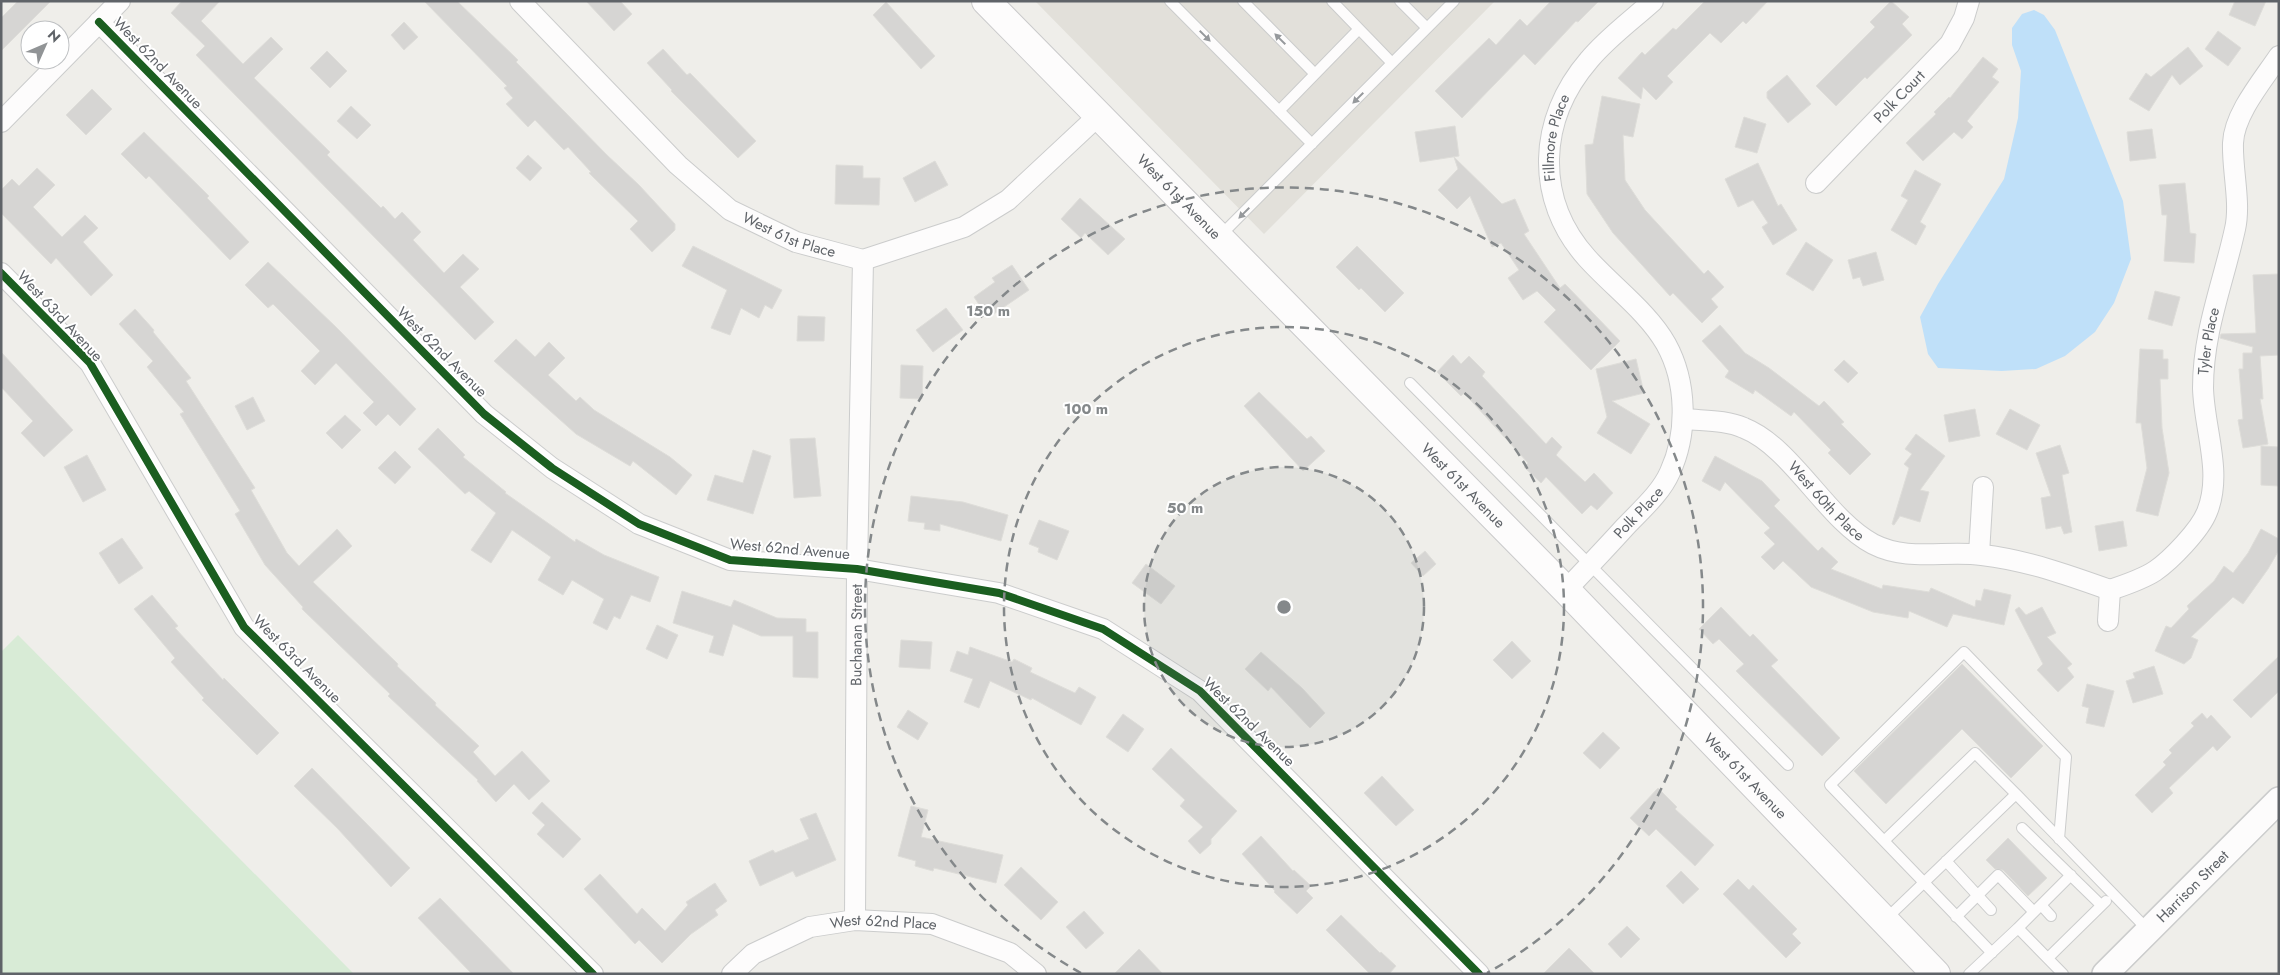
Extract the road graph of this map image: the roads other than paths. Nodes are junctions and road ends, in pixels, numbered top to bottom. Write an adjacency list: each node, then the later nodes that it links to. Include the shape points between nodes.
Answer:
1 (120, 1): 11 (street)
2 (520, 1): 23 (street, West 61st Place, via 678,165 730,210 796,242)
3 (986, 1): 18 (main road, West 61st Avenue)
4 (1170, 1): 17 (lane, one-way to 17)
5 (1243, 1): 16 (lane, one-way to 5)
6 (1332, 1): 13 (lane)
7 (1400, 1): 12 (lane)
8 (1454, 1): 12 (lane)
9 (1653, 1): 26 (street, Fillmore Place, via 1579,73 1550,132 1549,166 1553,196 1564,226 1586,257 1655,328 1666,344 1675,364)
10 (1969, 1): 21 (street, Polk Court, via 1950,44)
11 (99, 22): 19 (street); 30 (street, West 62nd Avenue, via 484,414 552,468 638,524 730,560)
12 (1427, 28): 15 (lane)
13 (1359, 29): 15 (lane); 16 (lane)
14 (2279, 56): 32 (street, Tyler Place, via 2243,111 2233,140 2236,228 2205,350 2203,389 2214,474 2207,512 2200,526 2155,571)
15 (1392, 63): 20 (lane, one-way to 20)
16 (1315, 74): 17 (lane)
17 (1278, 111): 20 (lane)
18 (1099, 115): 22 (main road, West 61st Avenue); 23 (street, via 1008,200 964,227)
19 (1, 122)
20 (1312, 144): 22 (lane, one-way to 22)
21 (1816, 183)
22 (1220, 237): 31 (main road, West 61st Avenue)
23 (863, 260): 30 (street, Buchanan Street)
24 (1, 273): 56 (street, West 63rd Avenue, via 90,363 244,627)
25 (1410, 383): 29 (lane)
26 (1685, 419): 28 (street, West 60th Place, via 1726,422 1746,428 1763,440 1855,532 1873,544 1892,552 1912,555); 29 (street, Polk Place, via 1670,472 1652,500)
27 (1983, 487): 28 (street)
28 (1980, 554): 32 (street, West 60th Place, via 2041,567)
29 (1589, 566): 31 (street, Polk Place); 34 (lane)
30 (857, 569): 50 (street, Buchanan Street); 59 (street, West 62nd Avenue, via 999,593 1103,629 1200,691)
31 (1566, 590): 51 (main road, West 61st Avenue)
32 (2110, 590): 33 (street)
33 (2108, 622)
34 (1788, 765)
35 (2016, 794): 38 (lane); 39 (lane, via 1975,753); 40 (lane)
36 (2279, 800): 53 (street, Harrison Street)
37 (2022, 828): 41 (lane)
38 (2059, 839): 39 (lane, via 2066,757 1964,652 1830,785); 43 (lane)
39 (1884, 841): 42 (lane)
40 (1946, 861): 42 (lane); 44 (lane)
41 (2071, 875): 45 (lane); 46 (lane)
42 (1923, 883): 49 (lane); 51 (lane)
43 (2112, 894): 45 (lane); 53 (lane)
44 (1977, 895): 46 (lane, via 1998,874); 47 (lane); 49 (lane)
45 (2102, 905): 55 (lane, via 2069,933)
46 (2037, 909): 48 (lane); 52 (lane)
47 (1991, 910)
48 (2051, 916)
49 (1956, 917): 54 (lane)
50 (855, 920): 57 (street, West 62nd Place, via 810,927 753,954); 58 (street, West 62nd Place, via 932,924 1010,952)
51 (1884, 921): 60 (main road, West 61st Avenue)
52 (2014, 929): 54 (lane); 55 (lane)
53 (2149, 931): 63 (street, Harrison Street)
54 (1992, 953): 61 (lane)
55 (2048, 958): 62 (lane)
56 (593, 974)
57 (732, 974)
58 (1036, 974)
59 (1480, 974)
60 (1936, 974)
61 (1969, 974)
62 (2063, 974)
63 (2106, 974)

